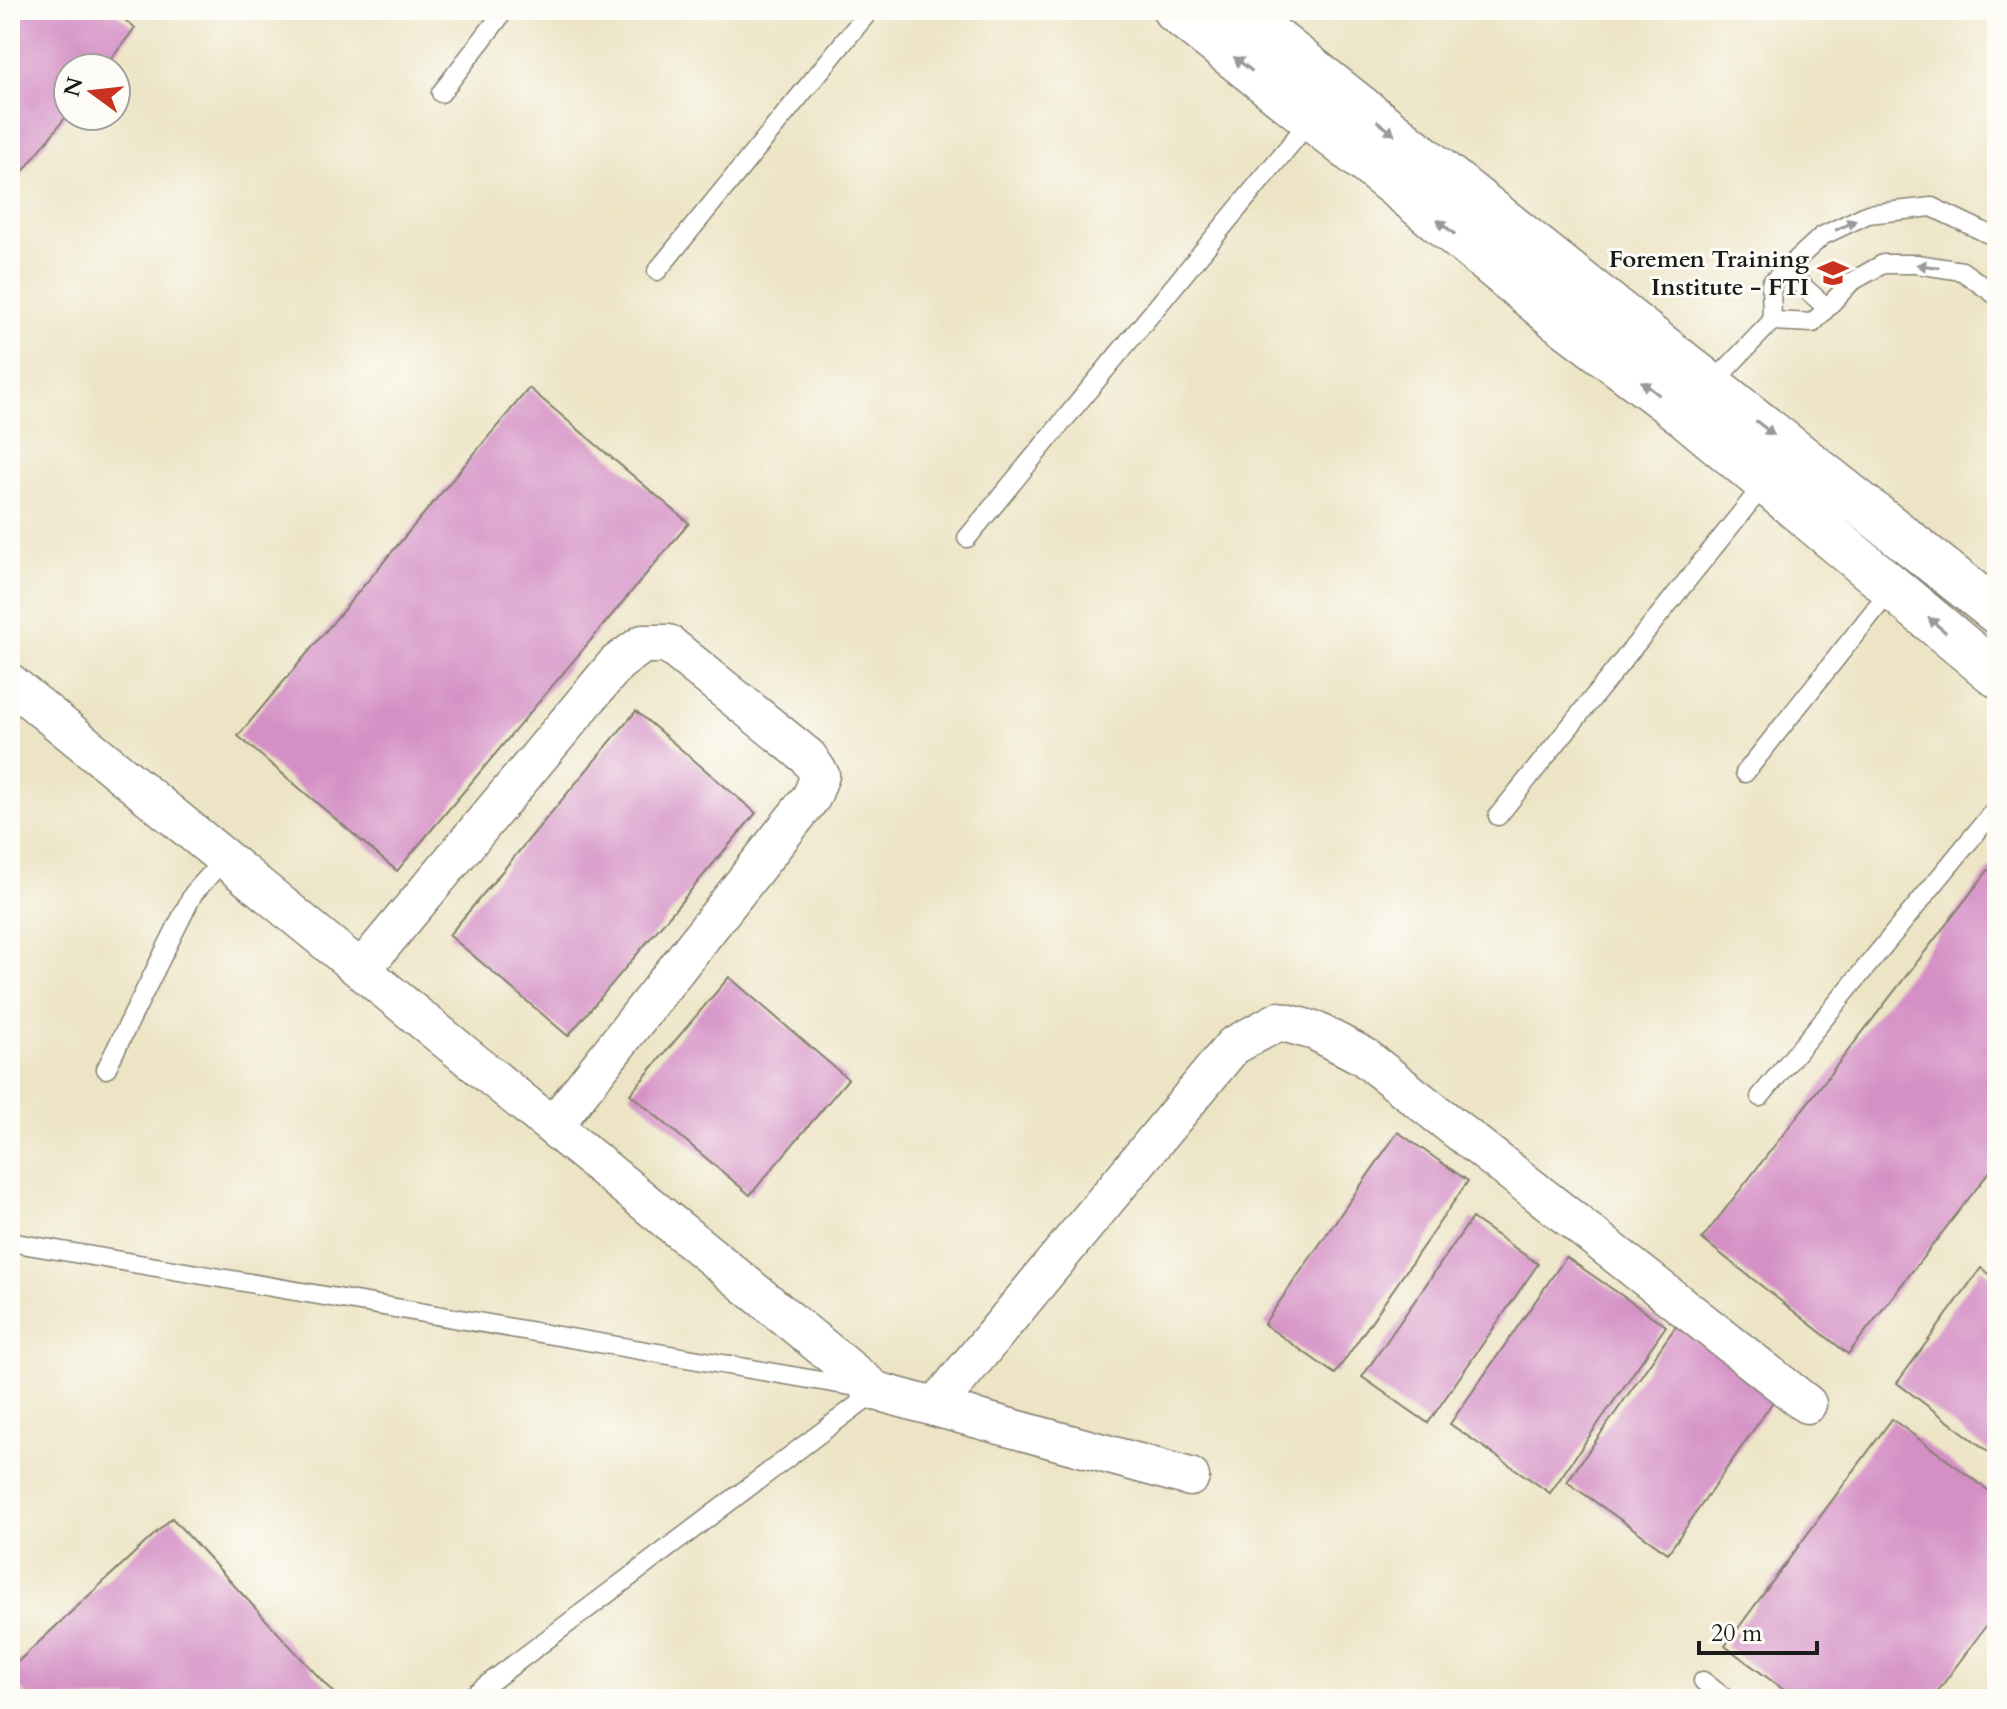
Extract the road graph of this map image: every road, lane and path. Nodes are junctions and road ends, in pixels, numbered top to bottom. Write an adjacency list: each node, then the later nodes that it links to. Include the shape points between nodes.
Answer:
1 (505, 10): 5 (lane)
2 (870, 10): 9 (lane)
3 (1175, 10): 6 (street, one-way to 3)
4 (1237, 10): 6 (street)
5 (441, 93)
6 (1322, 103): 13 (street); 15 (lane)
7 (1997, 238): 8 (lane, one-way to 7, via 1822,236 1868,214 1932,207)
8 (1785, 270): 11 (lane); 12 (lane, via 1771,283)
9 (657, 271)
10 (1997, 296): 11 (lane, one-way to 11, via 1962,271 1883,264 1851,282)
11 (1827, 308): 12 (lane, via 1813,323)
12 (1772, 321): 13 (lane)
13 (1698, 400): 14 (street); 17 (street, one-way to 17)
14 (1766, 482): 16 (street); 22 (lane)
15 (967, 538)
16 (1892, 588): 18 (street, one-way to 16); 20 (lane)
17 (1997, 612)
18 (1997, 675)
19 (10, 683): 23 (street)
20 (1745, 773)
21 (1997, 807): 26 (lane)
22 (1498, 816)
23 (224, 859): 24 (street); 25 (lane, via 193,894)
24 (361, 970): 27 (street); 27 (street, via 617,663 643,644 668,644 808,757 820,775 812,796)
25 (106, 1069)
26 (1760, 1097)
27 (553, 1126): 29 (street)
28 (10, 1242): 29 (lane)
29 (876, 1391): 31 (street); 34 (lane)
30 (1807, 1404): 31 (street, via 1363,1056 1315,1031 1279,1021 1233,1046)
31 (935, 1407): 32 (street)
32 (1190, 1477)
33 (1703, 1681): 35 (lane)
34 (468, 1699)
35 (1726, 1699)

